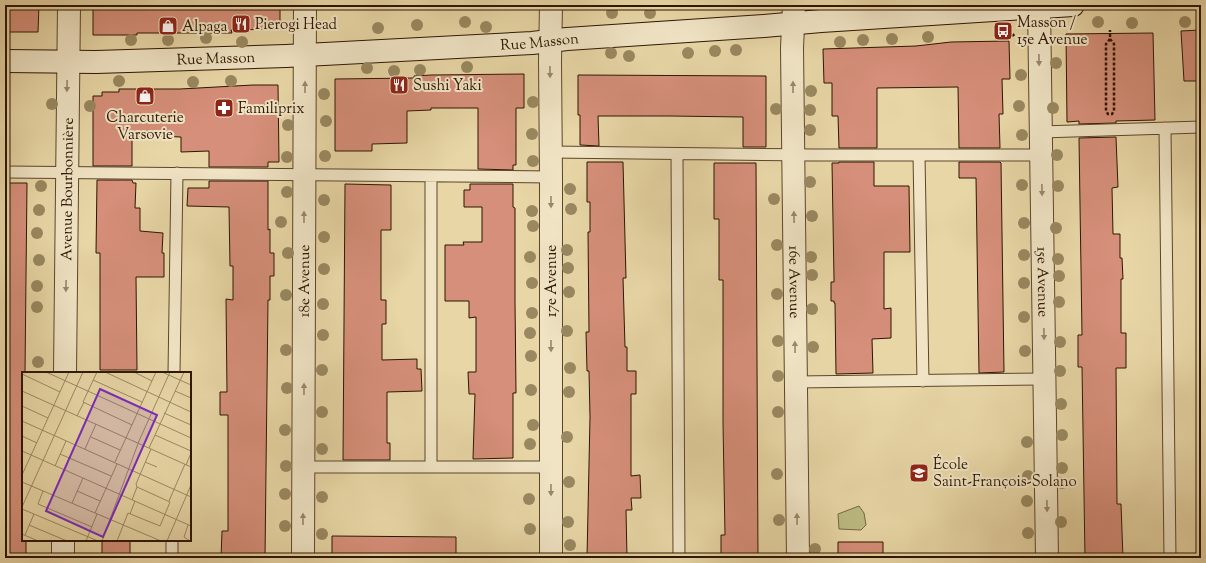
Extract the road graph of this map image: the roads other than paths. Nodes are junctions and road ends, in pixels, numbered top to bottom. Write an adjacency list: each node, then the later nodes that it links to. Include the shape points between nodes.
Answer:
1 (69, 5): 10 (street, Avenue Bourbonnière)
2 (305, 5): 8 (street, 18e Avenue)
3 (551, 5): 7 (street, 17e Avenue)
4 (1073, 5): 5 (street, Rue Masson)
5 (1039, 6): 6 (street, Rue Masson); 13 (street, 15e Avenue, one-way to 13)
6 (793, 14): 7 (street, Rue Masson); 16 (street, 16e Avenue, one-way to 6)
7 (550, 41): 8 (street, Rue Masson); 14 (street, 17e Avenue, one-way to 14)
8 (304, 55): 10 (street, Rue Masson); 22 (street, 18e Avenue, one-way to 8)
9 (5, 61): 10 (street, Rue Masson)
10 (67, 62): 20 (street, Avenue Bourbonnière, one-way to 20)
11 (1201, 127): 12 (lane)
12 (1165, 128): 13 (lane); 42 (lane)
13 (1041, 132): 18 (street, 15e Avenue)
14 (551, 152): 15 (lane); 24 (street, 17e Avenue)
15 (677, 154): 16 (lane); 39 (lane)
16 (793, 155): 17 (lane); 29 (street, 16e Avenue, one-way to 16)
17 (919, 155): 18 (lane); 28 (lane)
18 (1041, 155): 27 (street, 15e Avenue, one-way to 27)
19 (5, 172): 20 (lane)
20 (67, 172): 21 (lane); 25 (street, Avenue Bourbonnière, one-way to 25)
21 (178, 173): 22 (lane); 26 (lane)
22 (304, 174): 23 (lane); 30 (street, 18e Avenue, one-way to 22)
23 (431, 176): 24 (lane); 31 (lane)
24 (551, 177): 32 (street, 17e Avenue, one-way to 32)
25 (65, 372)
26 (174, 372)
27 (1045, 379): 28 (lane); 41 (street, 15e Avenue, one-way to 41)
28 (923, 381): 29 (lane)
29 (796, 382): 40 (street, 16e Avenue, one-way to 29)
30 (304, 467): 31 (lane); 37 (street, 18e Avenue, one-way to 30)
31 (431, 467): 32 (lane)
32 (551, 467): 38 (street, 17e Avenue, one-way to 38)
33 (63, 541): 35 (street)
34 (172, 541): 36 (lane)
35 (63, 558)
36 (172, 558)
37 (303, 558)
38 (551, 558)
39 (679, 558)
40 (798, 558)
41 (1047, 558)
42 (1170, 558)

